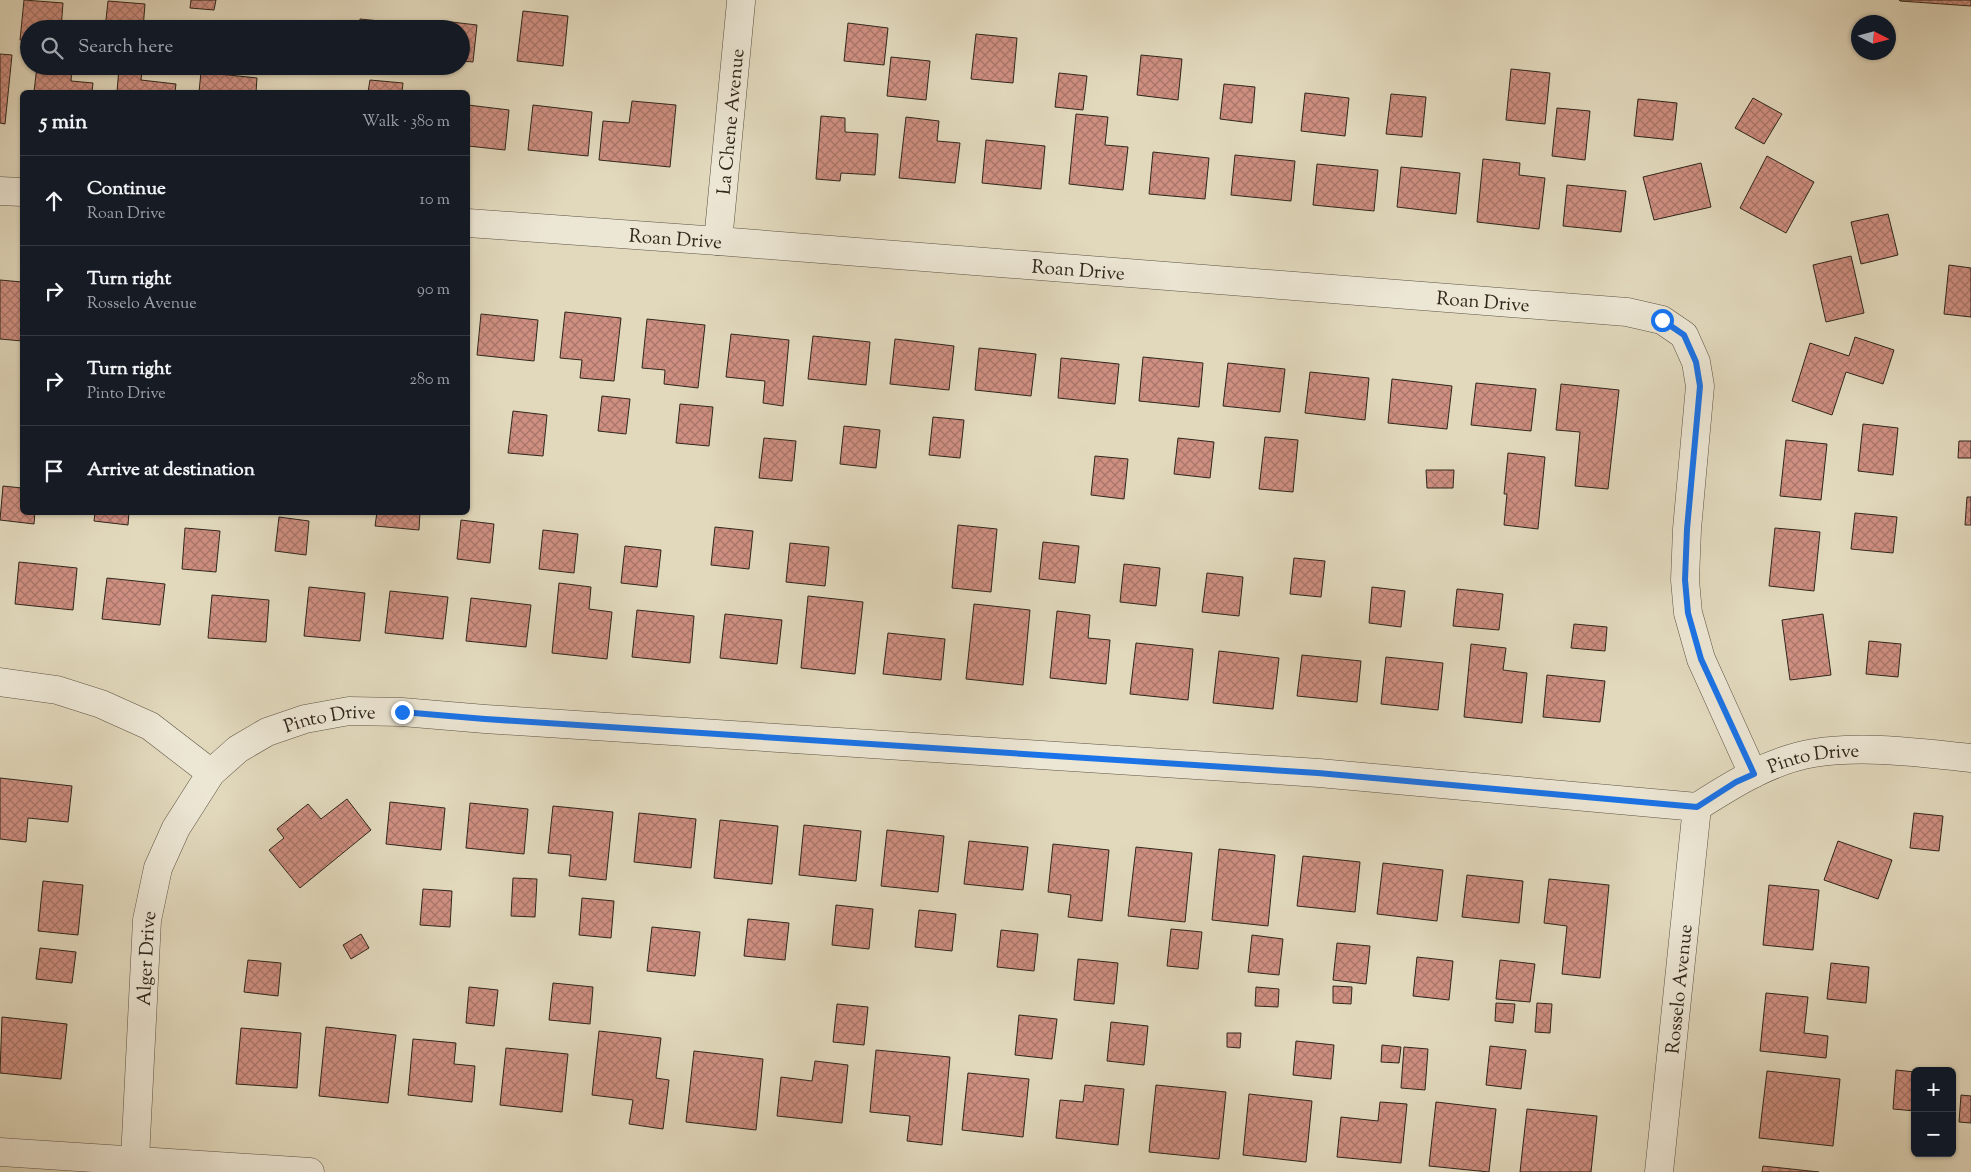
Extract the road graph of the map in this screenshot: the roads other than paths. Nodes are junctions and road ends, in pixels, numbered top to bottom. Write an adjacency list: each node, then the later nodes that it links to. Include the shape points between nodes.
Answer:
1 (741, 2): 5 (street, La Chene Avenue)
2 (0, 191): 3 (street)
3 (20, 192)
4 (470, 224): 5 (street, Roan Drive)
5 (718, 241): 9 (street, Roan Drive, via 1627,312 1662,320 1684,335 1696,362 1700,386 1687,529 1685,580 1688,613 1701,659)
6 (0, 682): 8 (street, via 57,690 101,704 150,726)
7 (1971, 758): 9 (street, Pinto Drive, via 1874,750 1814,753)
8 (211, 773): 10 (street, Pinto Drive, via 238,749 267,732 305,719 349,711 402,712 1318,773); 12 (street, Alger Drive, via 176,828 158,868 147,920)
9 (1754, 774): 10 (street, Pinto Drive)
10 (1697, 807): 14 (street, Rosselo Avenue)
11 (0, 1152): 12 (street)
12 (135, 1159): 13 (street)
13 (310, 1172)
14 (1660, 1172)

